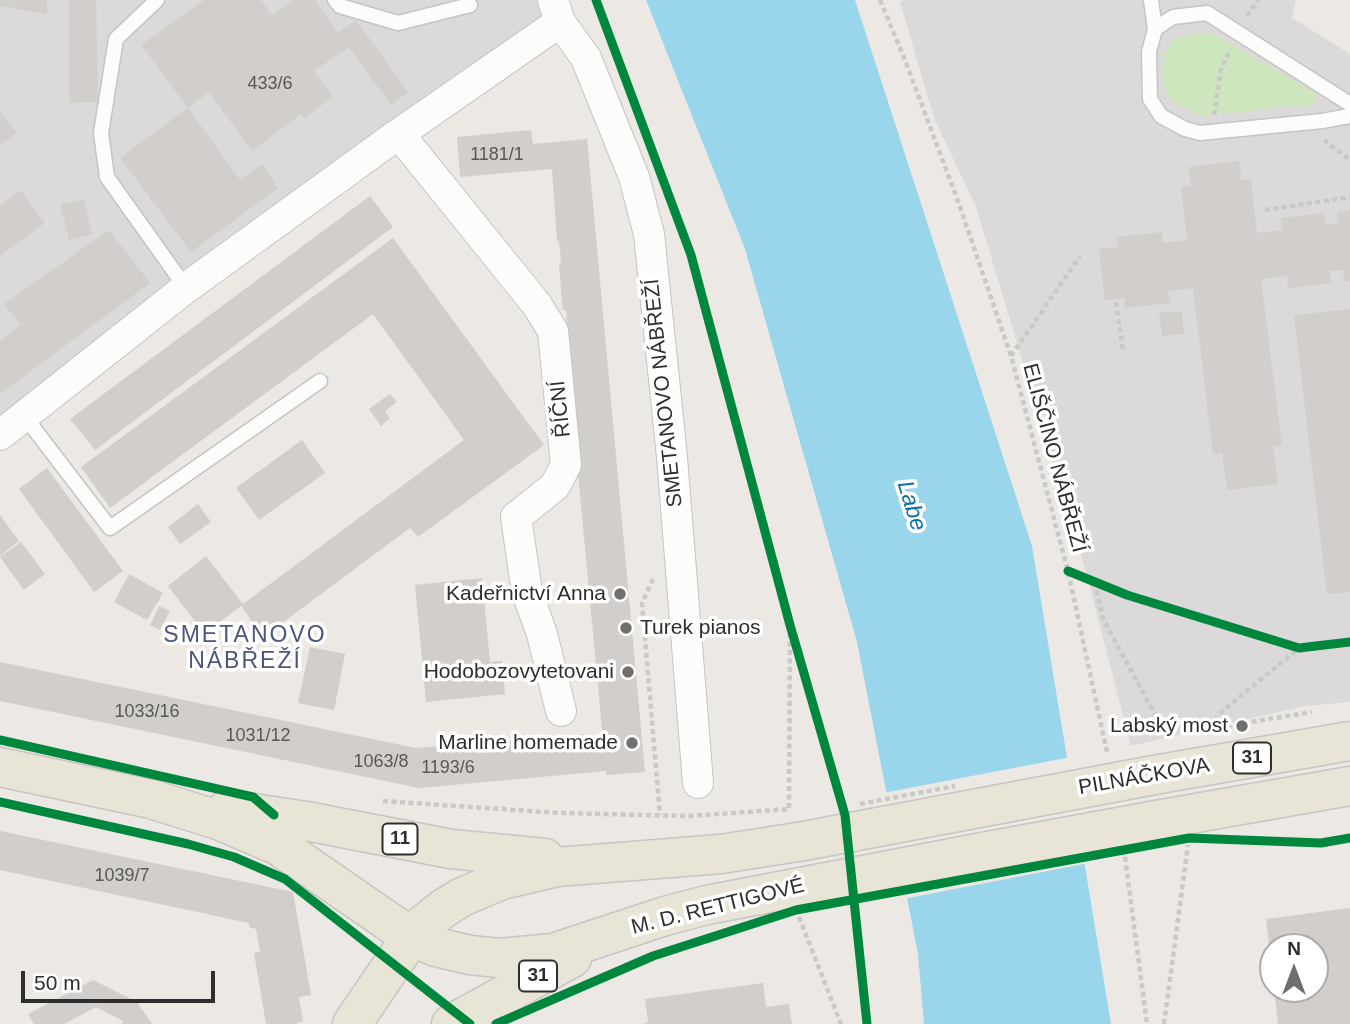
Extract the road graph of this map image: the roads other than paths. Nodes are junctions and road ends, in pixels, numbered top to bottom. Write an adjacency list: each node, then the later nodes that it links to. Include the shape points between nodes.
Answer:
1 (158, 0): 10 (lane, via 116,39 101,133 107,177)
2 (335, 0): 4 (lane, via 340,6 398,23)
3 (1151, 0): 6 (lane)
4 (470, 5)
5 (556, 11): 9 (street); 17 (street, SMETANOVO NÁBŘEŽÍ, via 586,58 634,177 649,234)
6 (1155, 29): 7 (lane, via 1173,18 1207,13); 8 (lane, via 1149,52 1150,99 1161,116 1185,129 1200,133)
7 (1350, 104)
8 (1350, 116)
9 (399, 134): 10 (street); 14 (street, ŘÍČNÍ, via 553,331 566,465 555,486 516,517 527,592)
10 (186, 288): 12 (street)
11 (320, 381): 12 (lane, via 110,528)
12 (25, 417): 13 (street)
13 (0, 435)
14 (561, 711)
15 (1350, 741): 20 (main road, PILNÁČKOVA / 31, bridge, via 1163,760)
16 (0, 767): 19 (main road, M. D. RETTIGOVÉ / 11)
17 (698, 783)
18 (1350, 786): 22 (main road, M. D. RETTIGOVÉ / 31, bridge, via 1176,832 988,851 805,901 707,905)
19 (151, 799): 21 (main road, M. D. RETTIGOVÉ / 11, via 274,815 500,855); 23 (main road, M. D. RETTIGOVÉ / 11, via 279,846)
20 (979, 808): 21 (main road, M. D. RETTIGOVÉ, via 797,820 721,853)
21 (652, 859): 23 (main road, M. D. RETTIGOVÉ, via 557,867 502,880 444,908)
22 (626, 929): 23 (main road, M. D. RETTIGOVÉ / 11, via 553,953 499,958 447,950); 25 (main road, 31)
23 (411, 937): 24 (main road)
24 (352, 1024)
25 (451, 1024)

